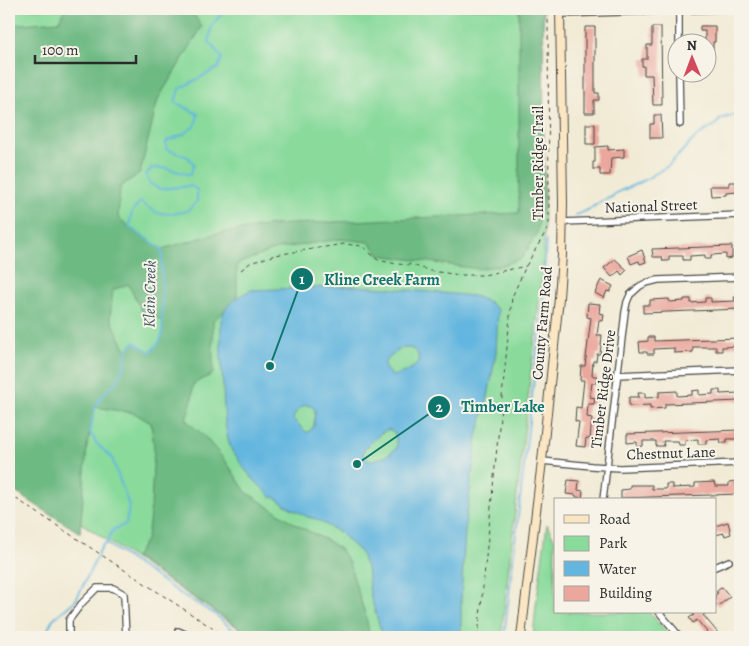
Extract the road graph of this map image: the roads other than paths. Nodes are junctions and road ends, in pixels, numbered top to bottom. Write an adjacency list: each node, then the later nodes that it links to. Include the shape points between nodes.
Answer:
1 (722, 9): 2 (street)
2 (679, 10): 3 (street); 4 (street)
3 (560, 11): 8 (main road, County Farm Road)
4 (679, 32)
5 (679, 82): 6 (street)
6 (680, 124)
7 (740, 215): 8 (street, National Street)
8 (563, 222): 12 (main road, County Farm Road, via 559,298)
9 (740, 278): 11 (street, Timber Ridge Drive, via 658,280 640,286 627,302)
10 (740, 370): 11 (street)
11 (618, 374): 14 (street, Timber Ridge Drive)
12 (542, 461): 14 (street, Chestnut Lane); 23 (main road, County Farm Road)
13 (740, 463): 14 (street, Chestnut Lane)
14 (607, 467): 15 (street, Timber Ridge Drive)
15 (603, 498)
16 (729, 561): 17 (street)
17 (716, 567)
18 (662, 614): 24 (street)
19 (69, 637): 20 (street, via 69,620 97,588 113,588 124,594)
20 (126, 637)
21 (178, 637): 22 (street, via 178,631)
22 (192, 637)
23 (521, 637)
24 (680, 637)

